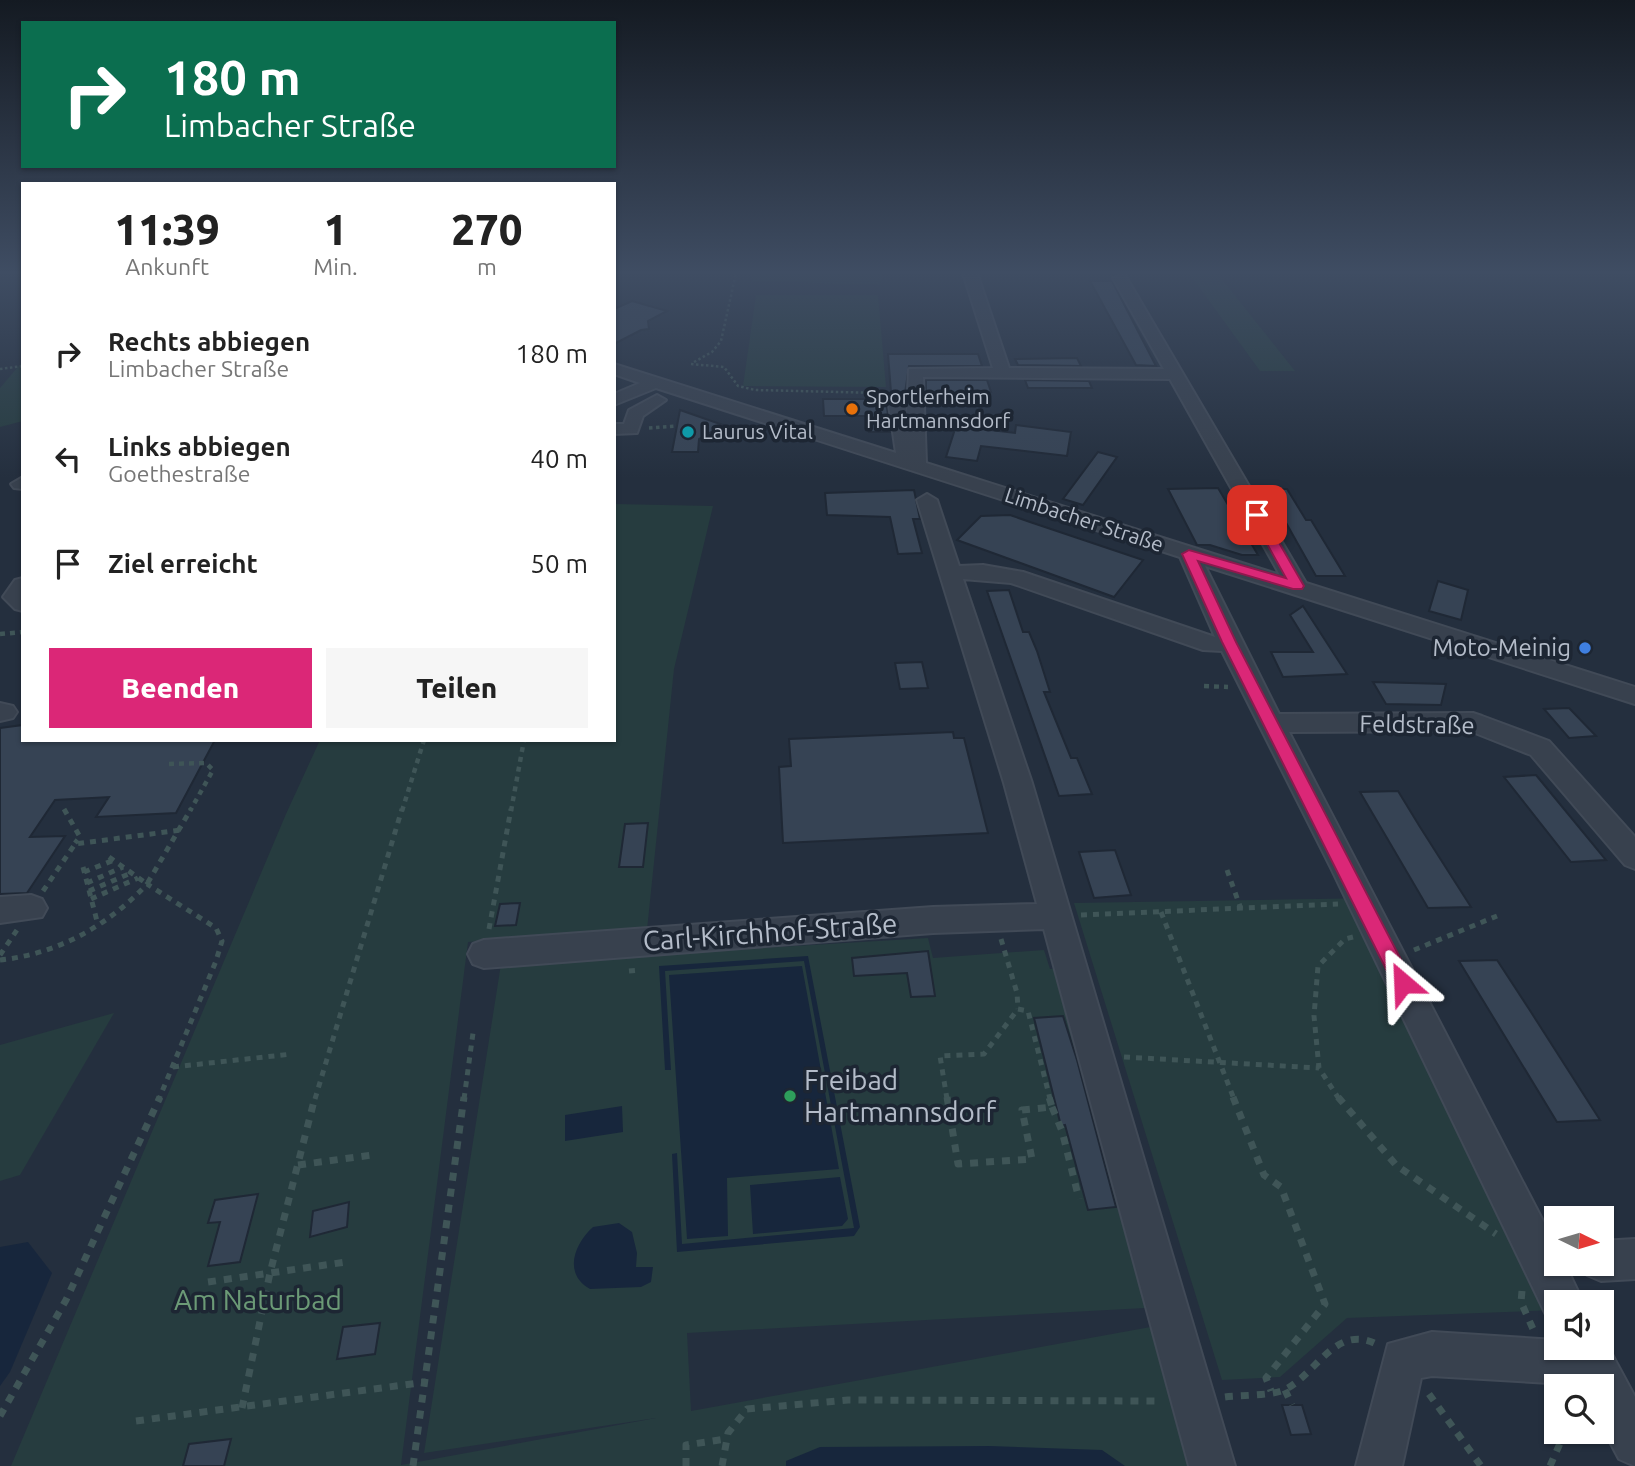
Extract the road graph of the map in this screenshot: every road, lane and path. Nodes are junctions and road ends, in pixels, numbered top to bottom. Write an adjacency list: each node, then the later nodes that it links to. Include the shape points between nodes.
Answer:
1 (721, 341): 12 (path, via 692,363 724,367 738,386 888,393)
2 (992, 341): 8 (street)
3 (1157, 341): 10 (street)
4 (21, 366): 5 (path)
5 (5, 368): 6 (path); 9 (path)
6 (0, 369)
7 (616, 370): 11 (street, Limbacher Straße)
8 (1002, 371): 10 (street); 16 (street, via 915,372)
9 (0, 374)
10 (1176, 374): 20 (street)
11 (656, 391): 13 (street); 15 (street); 16 (street, Limbacher Straße)
12 (896, 398): 16 (street)
13 (616, 400)
14 (677, 426): 15 (path)
15 (622, 429)
16 (911, 464): 18 (street, Limbacher Straße)
17 (927, 500): 19 (street)
18 (1189, 554): 20 (street, Limbacher Straße); 27 (street)
19 (953, 573): 27 (street, via 1015,577 1211,645); 50 (street)
20 (1297, 586): 28 (street, Limbacher Straße)
21 (21, 588): 22 (street, via 14,597)
22 (21, 602)
23 (21, 605): 24 (street)
24 (0, 618)
25 (21, 632): 26 (path)
26 (0, 634)
27 (1229, 642): 29 (street)
28 (1635, 696)
29 (1272, 723): 36 (street, Feldstraße, via 1474,722 1540,748); 45 (street)
30 (423, 742): 69 (path, via 327,1050)
31 (524, 742): 55 (path)
32 (169, 764): 34 (path, via 206,763 213,770)
33 (64, 809): 35 (path, via 79,837)
34 (181, 830): 35 (path); 42 (path)
35 (75, 844): 46 (path)
36 (1635, 857)
37 (123, 867): 39 (path); 41 (path); 41 (path, via 111,859 83,869)
38 (1227, 870): 47 (path)
39 (131, 873): 40 (path); 43 (path)
40 (138, 878): 42 (path); 44 (path)
41 (87, 883): 43 (path)
42 (147, 884): 53 (path, via 123,909); 65 (path, via 216,928 222,941)
43 (89, 891): 44 (path)
44 (91, 899): 53 (path)
45 (1363, 903): 47 (path); 54 (street)
46 (31, 908): 48 (street); 56 (path)
47 (1241, 909): 49 (path)
48 (0, 910)
49 (1161, 912): 50 (path); 64 (path)
50 (1055, 916): 52 (street, Carl-Kirchhof-Straße); 63 (street)
51 (1497, 916): 57 (path)
52 (997, 917): 55 (street, Carl-Kirchhof-Straße); 60 (path)
53 (98, 925): 56 (path, via 28,957)
54 (1377, 931): 57 (street); 66 (path, via 1345,939 1318,966 1314,1016)
55 (484, 954)
56 (0, 958)
57 (1391, 959): 72 (street)
58 (640, 970): 59 (path)
59 (629, 971)
60 (1018, 1009): 67 (path, via 1028,1011); 67 (path, via 984,1054 940,1056 958,1164 1032,1159 1022,1110)
61 (472, 1033): 81 (path)
62 (292, 1054): 65 (path)
63 (1095, 1055): 64 (path); 84 (street)
64 (1220, 1063): 66 (path); 83 (path, via 1264,1175 1281,1187 1325,1304 1266,1378)
65 (173, 1067): 87 (path, via 82,1274)
66 (1319, 1068): 71 (path, via 1349,1113 1396,1164)
67 (1052, 1107): 70 (path)
68 (372, 1156): 69 (path)
69 (298, 1165): 76 (path)
70 (1079, 1199)
71 (1504, 1239)
72 (1544, 1244)
73 (1635, 1259): 74 (street)
74 (1614, 1260)
75 (346, 1262): 76 (path)
76 (270, 1273): 77 (path); 86 (path)
77 (208, 1282)
78 (1544, 1355): 79 (street, via 1432,1354)
79 (1403, 1359): 82 (path, via 1370,1340 1341,1341); 96 (street); 97 (path, via 1433,1392)
80 (1591, 1360): 90 (street)
81 (426, 1381): 86 (path); 92 (path)
82 (1285, 1390): 83 (path); 85 (path)
83 (1271, 1391): 84 (path)
84 (1194, 1401): 89 (path, via 848,1400 747,1409); 95 (street)
85 (1292, 1405)
86 (242, 1408): 88 (path)
87 (0, 1416)
88 (136, 1421)
89 (726, 1439): 93 (path, via 686,1445); 94 (path)
90 (1635, 1443)
91 (1560, 1444): 98 (path)
92 (413, 1466)
93 (686, 1466)
94 (722, 1466)
95 (1212, 1466)
96 (1379, 1466)
97 (1481, 1466)
98 (1550, 1466)

